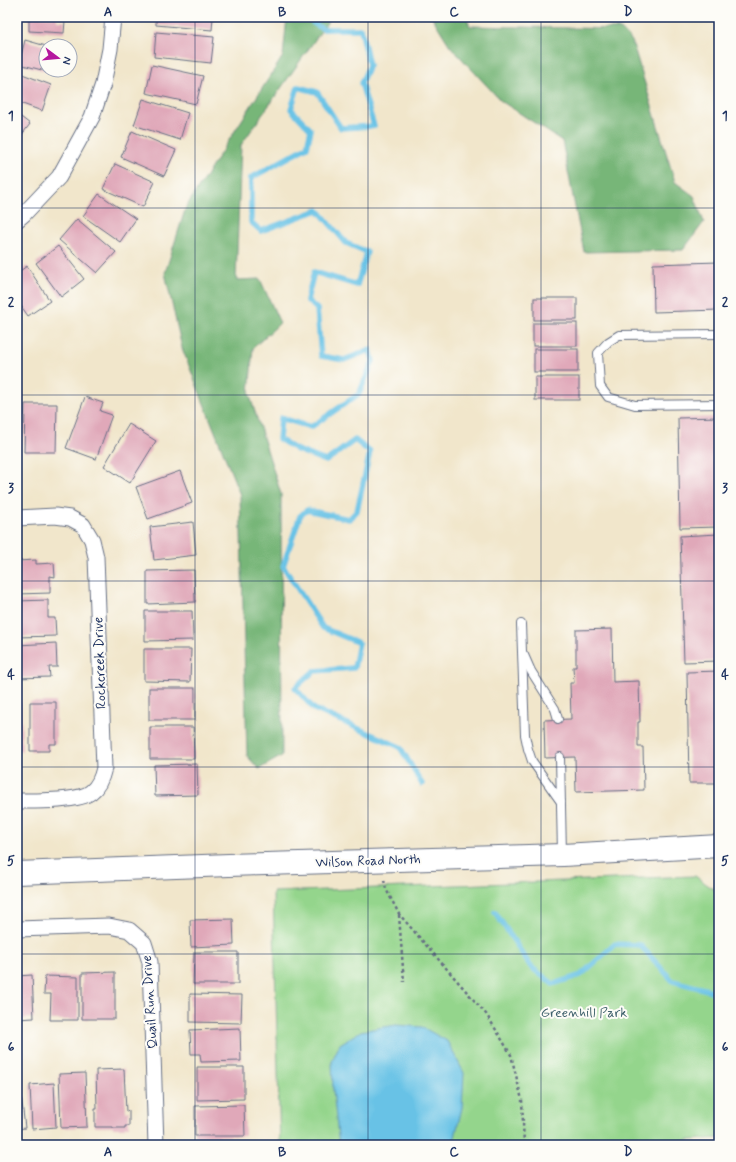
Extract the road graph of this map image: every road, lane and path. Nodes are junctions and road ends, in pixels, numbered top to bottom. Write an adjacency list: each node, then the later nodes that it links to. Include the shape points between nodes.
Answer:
1 (113, 17): 2 (street, via 103,84 92,118 59,177)
2 (17, 220)
3 (719, 334): 4 (lane, via 619,335 598,353 600,386 608,397 635,405)
4 (719, 404)
5 (17, 518): 10 (street, Rockcreek Drive, via 70,518 83,525 92,540 96,558 104,768 101,781 90,793 75,798)
6 (521, 624): 7 (lane)
7 (522, 650): 8 (lane); 11 (lane, via 525,735 528,749 532,761)
8 (558, 719)
9 (560, 757): 11 (lane)
10 (17, 802)
11 (561, 802): 13 (lane)
12 (719, 846): 13 (street, Wilson Road North)
13 (562, 855): 14 (street, Wilson Road North)
14 (382, 860): 15 (street, Wilson Road North); 16 (path, via 386,889)
15 (17, 873)
16 (399, 914): 18 (path); 20 (path, via 486,1014 511,1055 522,1100)
17 (17, 929): 19 (street, Quail Run Drive, via 109,926 129,930 144,943 150,962)
18 (404, 982)
19 (156, 1145)
20 (524, 1145)

